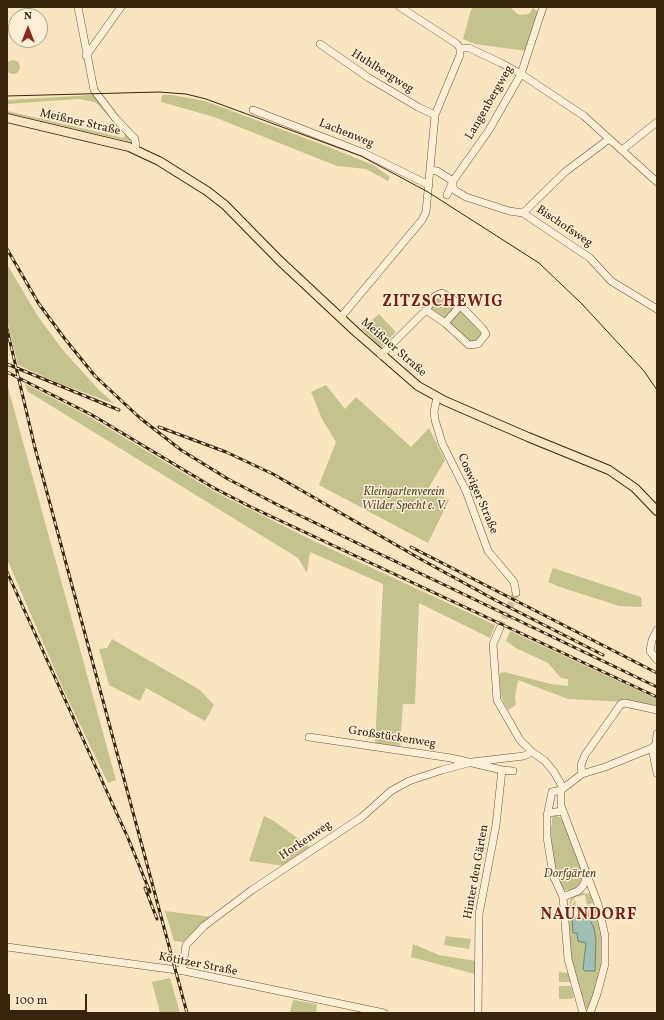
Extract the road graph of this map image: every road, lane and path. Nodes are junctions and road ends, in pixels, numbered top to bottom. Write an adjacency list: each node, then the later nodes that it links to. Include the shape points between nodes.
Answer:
1 (78, 7): 7 (street)
2 (120, 7): 7 (street)
3 (400, 7): 6 (street)
4 (543, 7): 8 (street, Langenbergweg)
5 (320, 44): 10 (street, Huhlbergweg, via 374,82)
6 (460, 48): 8 (street, via 469,48); 10 (street, via 460,55)
7 (86, 56): 14 (street, via 94,90 135,139)
8 (521, 74): 13 (street, via 584,116); 17 (street, Langenbergweg, via 489,130)
9 (253, 110): 19 (street, Lachenweg, via 351,147)
10 (435, 115): 16 (street)
11 (7, 118): 14 (main road, Meißner Straße)
12 (657, 122): 15 (street)
13 (609, 139): 15 (street); 21 (street, via 565,172)
14 (136, 149): 25 (main road, Meißner Straße, via 207,191)
15 (622, 150): 18 (street)
16 (430, 170): 17 (street, Bischofsweg, via 438,171); 19 (street)
17 (453, 180): 20 (street); 21 (street, Bischofsweg, via 453,188 466,196)
18 (657, 182)
19 (429, 185): 25 (street, via 426,212 422,220)
20 (447, 195)
21 (522, 213): 23 (street, Bischofsweg, via 590,258 611,281)
22 (460, 306): 24 (street, via 442,293 435,296); 26 (street); 26 (street, via 485,331 483,340 475,346 469,345)
23 (657, 309)
24 (426, 310): 26 (street); 27 (street)
25 (341, 317): 27 (main road, Meißner Straße)
26 (445, 323)
27 (381, 355): 28 (main road, Meißner Straße, via 418,386)
28 (437, 397): 29 (main road, Meißner Straße, via 609,470 635,488); 30 (street, Coswiger Straße, via 434,416 442,442 466,491 488,551 514,582)
29 (657, 511)
30 (516, 593)
31 (500, 628): 38 (street, via 493,644 497,700 520,740)
32 (657, 630): 33 (street, via 650,651)
33 (657, 660)
34 (657, 710): 43 (street, via 621,704 585,755 581,765)
35 (657, 734): 37 (street, via 656,744)
36 (309, 737): 39 (street, Großstückenweg)
37 (652, 748): 40 (street); 43 (street)
38 (532, 752): 39 (street, Großstückenweg, via 524,756); 44 (street, via 545,761 554,772)
39 (472, 762): 41 (street, Großstückenweg); 52 (street, Horkenweg, via 409,781 391,791 362,817 252,890 195,934 186,945)
40 (657, 769)
41 (502, 770): 42 (street); 54 (street, Hinter den Gärten, via 496,824 479,914)
42 (513, 771)
43 (582, 774): 44 (street)
44 (562, 789): 45 (street); 46 (street, via 552,792)
45 (563, 811): 46 (street); 47 (street)
46 (548, 813): 50 (street, via 547,837 553,875)
47 (587, 877): 48 (street); 49 (street)
48 (578, 891): 49 (street); 50 (street)
49 (594, 893): 56 (street, via 605,936 605,964)
50 (563, 897): 55 (street, via 568,959)
51 (7, 947): 52 (street, Kötitzer Straße)
52 (182, 971): 53 (street, Kötitzer Straße)
53 (384, 1013)
54 (478, 1013)
55 (583, 1013)
56 (590, 1013)

